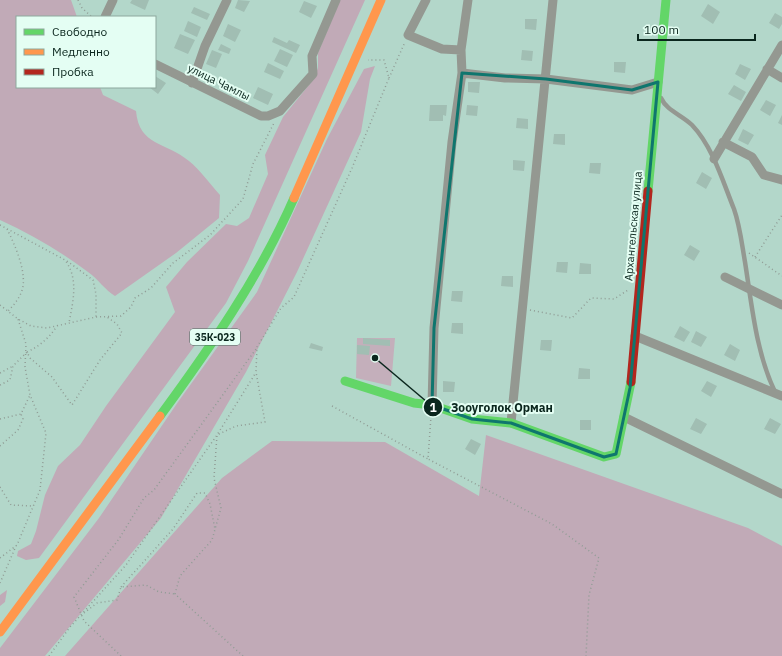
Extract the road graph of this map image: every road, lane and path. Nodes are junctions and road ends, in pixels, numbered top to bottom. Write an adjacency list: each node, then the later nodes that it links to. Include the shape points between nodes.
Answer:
1 (78, 0): 10 (path)
2 (113, 0): 11 (street)
3 (227, 0): 22 (street, via 205,46)
4 (336, 0): 24 (street, via 312,56 313,74)
5 (381, 0): 15 (main road, 35К-023)
6 (426, 0): 12 (street)
7 (468, 0): 14 (street)
8 (552, 0): 21 (street)
9 (666, 0): 23 (main road, Архангельская улица)
10 (91, 16)
11 (105, 16)
12 (408, 35): 14 (street, via 442,49); 19 (path)
13 (782, 45): 17 (street)
14 (461, 50): 18 (street)
15 (356, 58): 19 (path, via 362,61 384,60); 76 (main road, 35К-023, via 287,214 251,282 185,382)
16 (156, 65): 22 (street, улица Чамлы)
17 (767, 69): 20 (street); 25 (street)
18 (462, 73): 21 (street); 57 (street, via 452,142 434,328)
19 (389, 78): 48 (path, via 294,297 281,308)
20 (782, 78)
21 (546, 79): 23 (street, via 632,90); 40 (street)
22 (192, 83): 24 (street, улица Чамлы, via 261,116)
23 (658, 86): 26 (lane, via 664,104 692,125); 36 (main road, Архангельская улица)
24 (274, 115): 43 (path, via 274,124 253,164 243,199 210,234 173,263 151,288 135,298 121,316)
25 (723, 142): 26 (street); 27 (street, via 752,157 764,175)
26 (714, 159): 31 (lane, via 734,211)
27 (782, 180)
28 (782, 215): 32 (path)
29 (0, 225): 30 (path)
30 (6, 228): 33 (path); 41 (path, via 17,249 23,271 22,293)
31 (743, 248): 32 (path); 37 (lane)
32 (755, 257): 34 (path)
33 (65, 260): 42 (path, via 93,280); 45 (path, via 72,270 75,283)
34 (782, 276)
35 (725, 277): 37 (street)
36 (640, 283): 40 (path, via 614,299 591,298 572,318); 47 (main road, Архангельская улица)
37 (750, 291): 39 (street); 56 (lane, via 765,371)
38 (0, 305): 41 (path)
39 (782, 305)
40 (521, 309): 62 (street)
41 (8, 311): 44 (path)
42 (96, 317): 43 (path); 45 (path)
43 (107, 317): 49 (path, via 117,324 122,333 100,360 72,405 52,377 30,358)
44 (18, 319): 46 (path, via 31,326); 49 (path)
45 (69, 323): 46 (path)
46 (57, 326): 49 (path, via 50,337)
47 (635, 336): 56 (street); 60 (main road, Архангельская улица, via 630,388)
48 (257, 347): 51 (path); 75 (path, via 154,490 144,498 120,539 74,597)
49 (27, 352): 50 (path); 55 (path, via 25,367)
50 (13, 366): 52 (path); 54 (path, via 10,380)
51 (256, 372): 63 (path); 63 (path, via 265,422 236,426)
52 (0, 373)
53 (346, 381): 57 (main road, via 414,403)
54 (0, 385)
55 (30, 395): 59 (path); 68 (path, via 46,433 40,490)
56 (779, 395)
57 (432, 405): 62 (main road, via 472,419); 65 (path)
58 (332, 406): 65 (path)
59 (21, 414): 61 (path); 64 (path, via 23,419 18,430)
60 (624, 417): 62 (main road, Архангельская улица, via 616,454 604,457); 67 (street)
61 (0, 419)
62 (511, 423)
63 (217, 435): 69 (path, via 214,478 221,508); 75 (path, via 126,565)
64 (0, 446)
65 (428, 459): 80 (path, via 552,524 599,558 589,595)
66 (0, 487): 68 (path, via 11,505)
67 (782, 494)
68 (33, 506): 70 (path)
69 (215, 530): 73 (path, via 205,492 196,493 173,529); 74 (path, via 212,540 180,576)
70 (17, 545): 71 (path); 72 (path)
71 (0, 558)
72 (0, 582)
73 (121, 587): 74 (path, via 146,585 159,592); 75 (path, via 117,600 97,603)
74 (175, 594): 79 (path)
75 (80, 615): 77 (path); 78 (path)
76 (0, 632)
77 (49, 656)
78 (121, 656)
79 (243, 656)
80 (586, 656)

